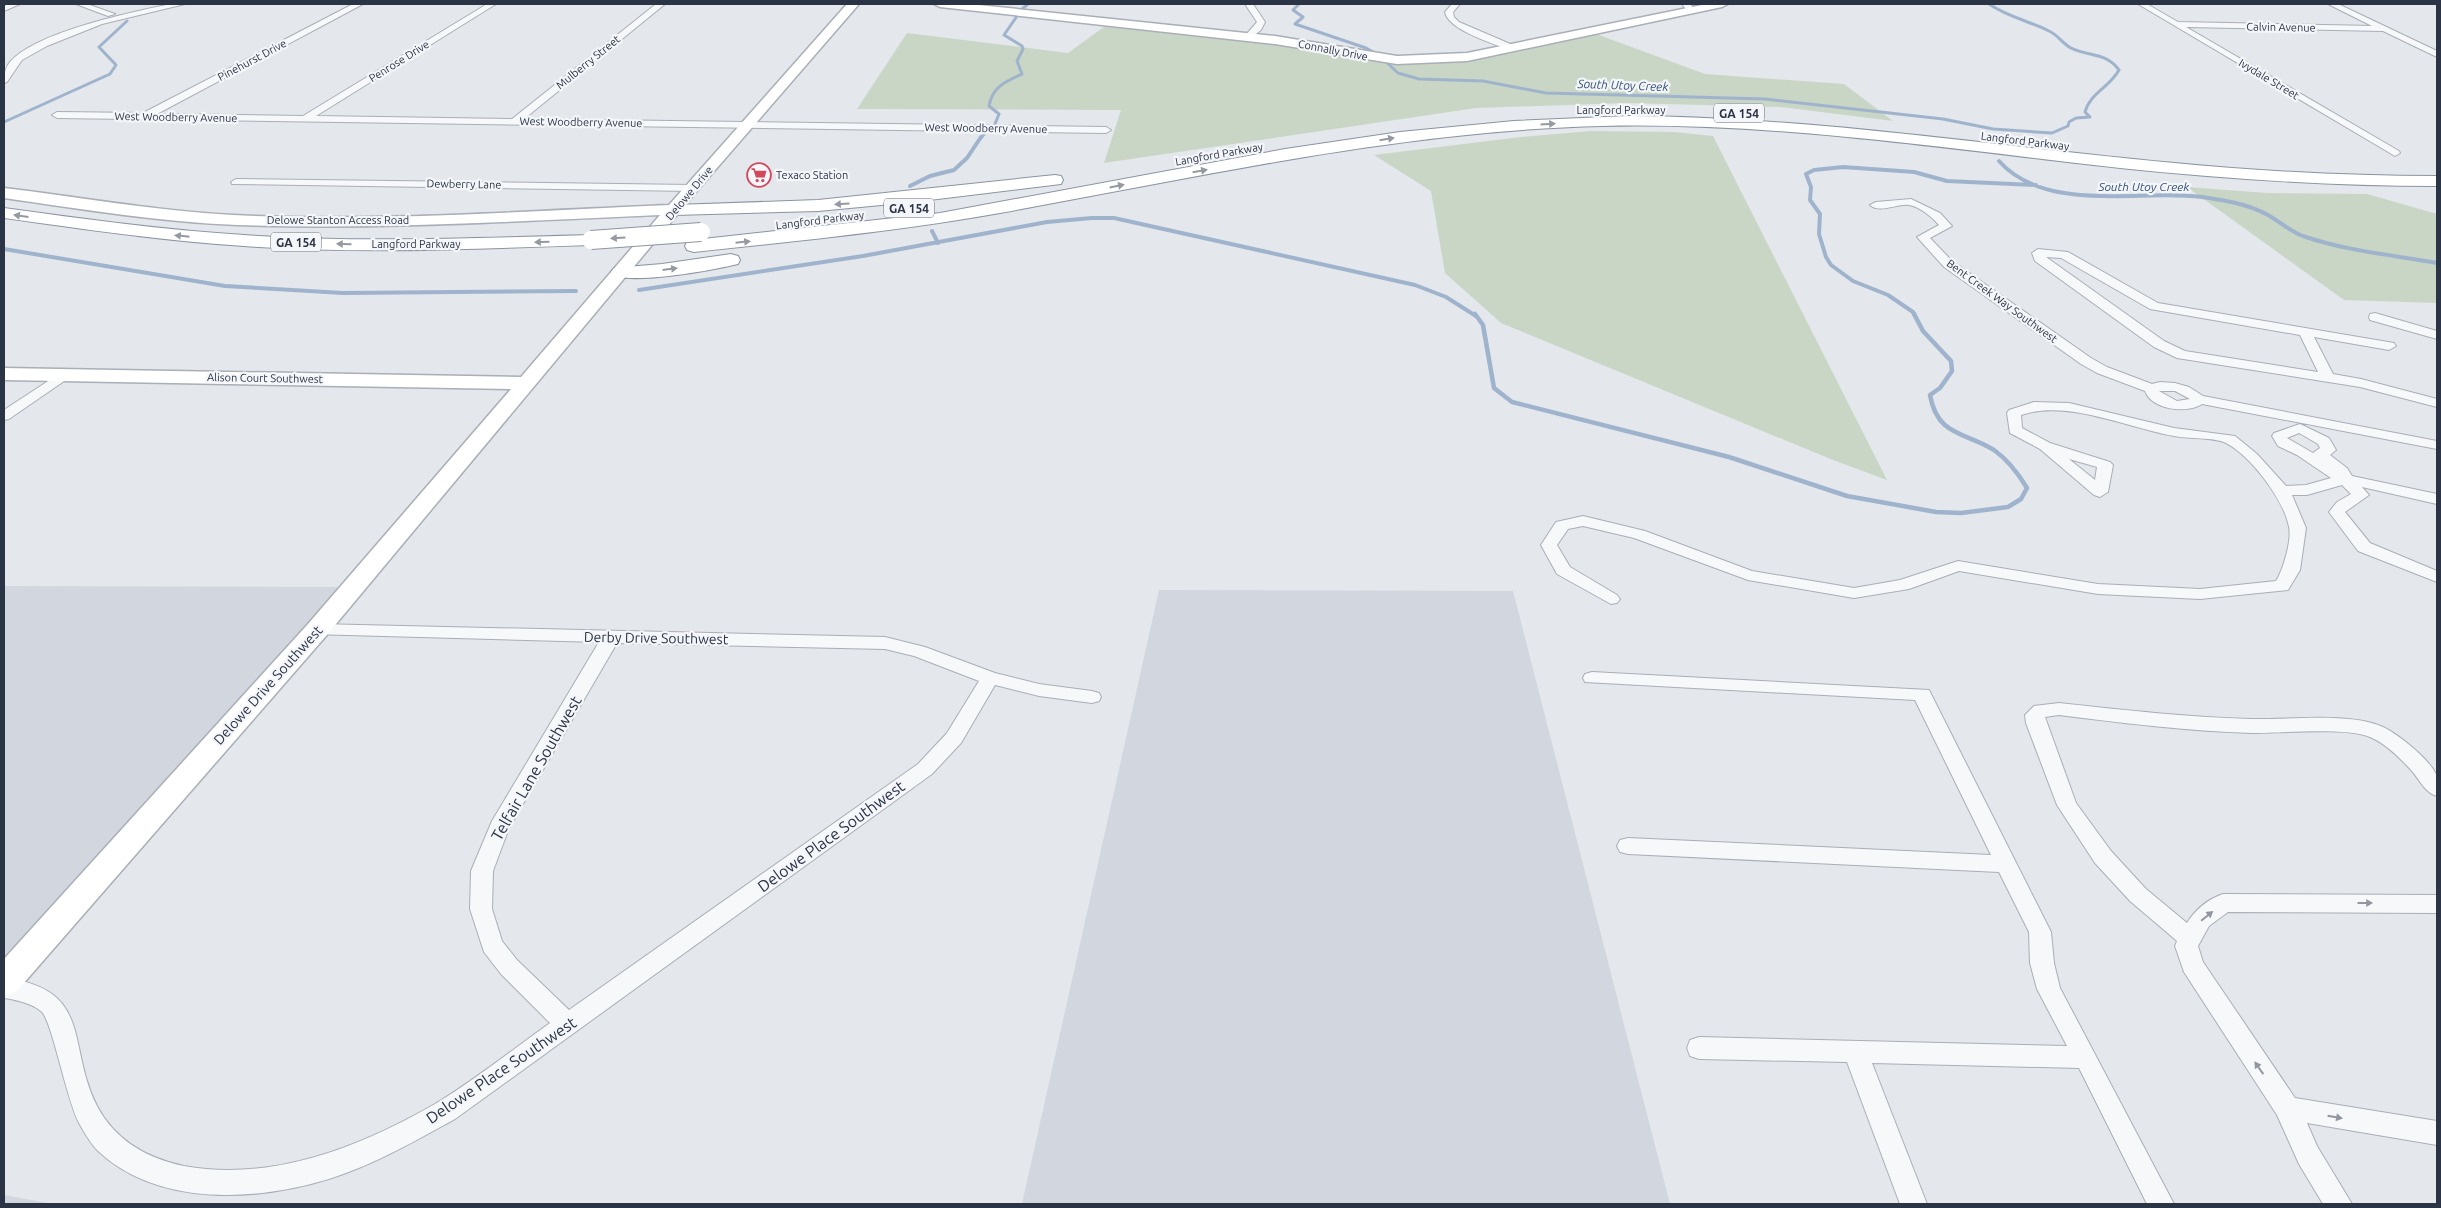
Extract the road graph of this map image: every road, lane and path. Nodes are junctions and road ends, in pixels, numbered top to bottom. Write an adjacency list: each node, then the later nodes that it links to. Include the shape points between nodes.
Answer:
1 (16, 4): 15 (street)
2 (80, 4): 16 (street)
3 (181, 4): 22 (street, via 100,22 54,40 19,58)
4 (359, 4): 24 (street, Pinehurst Drive)
5 (492, 4): 25 (street, Penrose Drive)
6 (662, 4): 26 (street, Mulberry Street)
7 (853, 4): 27 (street, Delowe Drive)
8 (940, 4): 19 (street, Connally Drive)
9 (1249, 4): 19 (street, via 1261,22)
10 (1456, 4): 20 (street, via 1449,12 1456,24)
11 (1722, 4): 14 (street, Connally Drive)
12 (2142, 4): 17 (street, Ivydale Street)
13 (2332, 4): 18 (street)
14 (1689, 7): 20 (street, Connally Drive)
15 (4, 8)
16 (111, 14)
17 (2177, 24): 18 (street, Calvin Avenue); 29 (street, Ivydale Street)
18 (2386, 30): 21 (street)
19 (1248, 37): 20 (street, Connally Drive, via 1397,60 1454,59)
20 (1512, 48)
21 (2437, 54)
22 (4, 80)
23 (57, 115): 24 (street, West Woodberry Avenue)
24 (144, 116): 25 (street, West Woodberry Avenue)
25 (305, 118): 26 (street, West Woodberry Avenue)
26 (514, 121): 27 (street, West Woodberry Avenue)
27 (748, 124): 28 (street, West Woodberry Avenue); 34 (street, Delowe Drive)
28 (1106, 130)
29 (2395, 153)
30 (2437, 170): 31 (highway, Langford Parkway / GA 154, via 2218,162 1861,122 1771,114 1664,110 1552,111 1453,118)
31 (1116, 172): 38 (highway, one-way to 38, via 853,203); 43 (highway, Langford Parkway / GA 154, via 1026,189)
32 (2437, 181): 36 (highway, Langford Parkway / GA 154, one-way to 32, via 1396,137 1480,128 1632,121 1854,132 2260,175)
33 (236, 182): 34 (street, Dewberry Lane)
34 (692, 188): 38 (street, Delowe Drive)
35 (4, 193): 39 (street, Delowe Stanton Access Road, via 150,214 235,220 339,221)
36 (1083, 193): 43 (highway, Langford Parkway / GA 154, one-way to 36, via 930,219); 45 (highway, one-way to 36, via 679,268 828,245)
37 (1876, 205): 56 (street, Bent Creek Way Southwest, via 1911,202 1936,215 1946,226 1923,237 1948,264 2102,370 2152,389 2158,398 2174,404 2194,404 2197,399)
38 (674, 210): 39 (street, Delowe Stanton Access Road); 41 (street, Delowe Drive)
39 (622, 212): 41 (street, via 652,219)
40 (4, 213): 44 (highway, Langford Parkway / GA 154, one-way to 40, via 247,241)
41 (660, 227): 45 (street, Delowe Drive)
42 (55, 238): 44 (highway, Langford Parkway / GA 154, via 157,250 376,259)
43 (698, 239): 44 (highway, Langford Parkway / GA 154)
44 (589, 247)
45 (621, 272): 53 (street, Delowe Drive)
46 (2375, 317): 48 (street)
47 (2305, 332): 49 (street); 52 (street); 52 (street, via 2154,306 2064,254 2038,253 2039,258 2159,344 2182,354)
48 (2437, 335)
49 (2389, 346)
50 (4, 374): 51 (street, Alison Court Southwest)
51 (65, 374): 53 (street, Alison Court Southwest); 55 (street)
52 (2327, 377): 54 (street)
53 (526, 383): 65 (street, Delowe Drive Southwest)
54 (2437, 403)
55 (4, 416)
56 (2301, 428): 57 (street); 59 (street, via 2313,446); 59 (street, via 2279,436 2283,443)
57 (2437, 444)
58 (2045, 446): 61 (street, via 2015,430 2014,413 2034,406 2069,407 2174,432 2230,439 2252,456)
59 (2310, 453): 60 (street, via 2328,471)
60 (2345, 479): 61 (street, via 2307,490); 62 (street); 63 (street, via 2361,495 2337,512 2364,547)
61 (2282, 491): 64 (street, via 2298,528 2292,570 2282,586 2200,594 2098,589 1958,566 1903,585 1854,593 1748,575 1639,534 1583,520 1562,525 1550,545 1563,570)
62 (2437, 499)
63 (2437, 577)
64 (1611, 599)
65 (317, 630): 66 (street, Derby Drive Southwest); 75 (street, Delowe Drive Southwest)
66 (612, 636): 67 (street, Derby Drive Southwest, via 886,643 920,650); 77 (street, Telfair Lane Southwest, via 499,826 482,871 481,909 492,945 509,968)
67 (990, 678): 69 (street, Derby Drive Southwest, via 1039,690); 77 (street, Delowe Place Southwest, via 954,738 925,769)
68 (1592, 678): 72 (street, via 1922,694)
69 (1092, 697)
70 (2437, 789): 74 (street, via 2418,765 2393,742 2375,731 2350,726 2191,724 2059,709 2035,715 2067,805 2098,850 2138,895)
71 (1628, 846): 72 (street)
72 (2007, 864): 80 (street, via 2040,932 2042,963 2049,989)
73 (2437, 904): 74 (street, one-way to 73, via 2201,920 2224,903)
74 (2190, 939): 81 (street, one-way to 74, via 2192,965 2186,946)
75 (4, 982)
76 (4, 988): 77 (street, Delowe Place Southwest, via 28,992 55,1010 88,1115 110,1147 150,1171 204,1183 288,1177 332,1165 381,1146 446,1111)
77 (568, 1025)
78 (1699, 1048): 79 (street)
79 (1856, 1052): 80 (street); 83 (street)
80 (2086, 1057): 84 (street)
81 (2287, 1108): 82 (street, one-way to 82); 85 (street, via 2308,1155)
82 (2437, 1133)
83 (1912, 1204)
84 (2161, 1204)
85 (2338, 1204)

